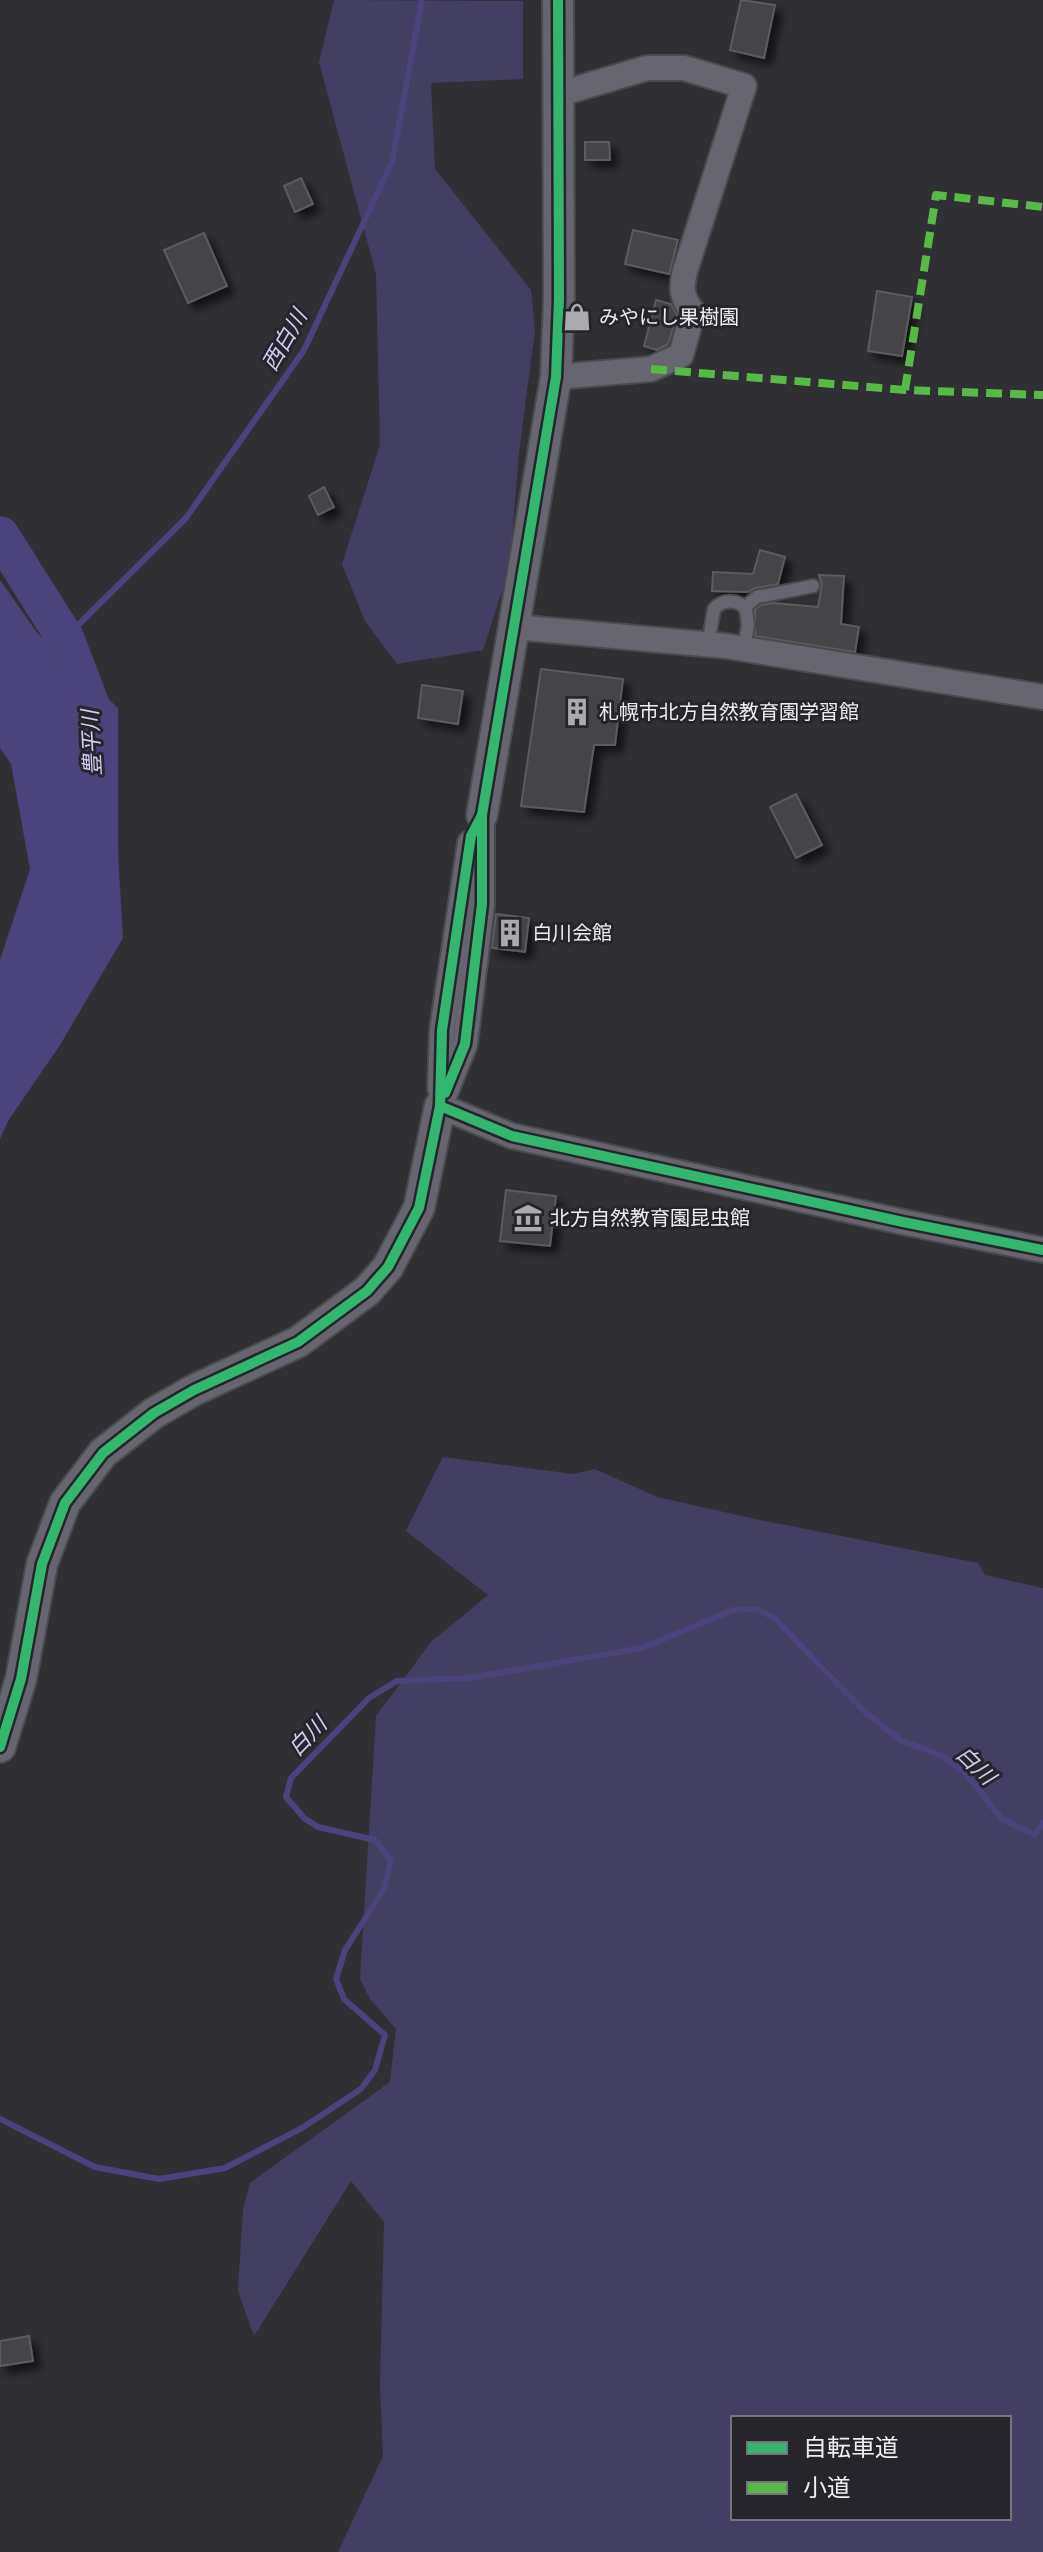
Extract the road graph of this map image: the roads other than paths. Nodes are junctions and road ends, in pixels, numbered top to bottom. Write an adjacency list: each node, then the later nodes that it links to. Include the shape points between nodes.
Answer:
1 (558, 0): 2 (street)
2 (559, 94): 3 (street); 3 (street, via 647,68 684,68 744,86 681,288 693,312 681,355 651,369)
3 (556, 377): 6 (street)
4 (813, 586): 5 (lane, via 757,597)
5 (745, 607): 7 (lane, via 732,601 717,605); 8 (lane)
6 (514, 627): 7 (street); 10 (street)
7 (708, 645): 8 (street)
8 (744, 649): 9 (street)
9 (1043, 697)
10 (482, 815): 11 (street, via 482,904 465,1044)
11 (440, 1106): 12 (street, via 512,1136); 13 (street, via 419,1208 388,1267 367,1291 298,1342 154,1413 103,1453 65,1503 42,1564 21,1679)
12 (1043, 1250)
13 (0, 1747)

